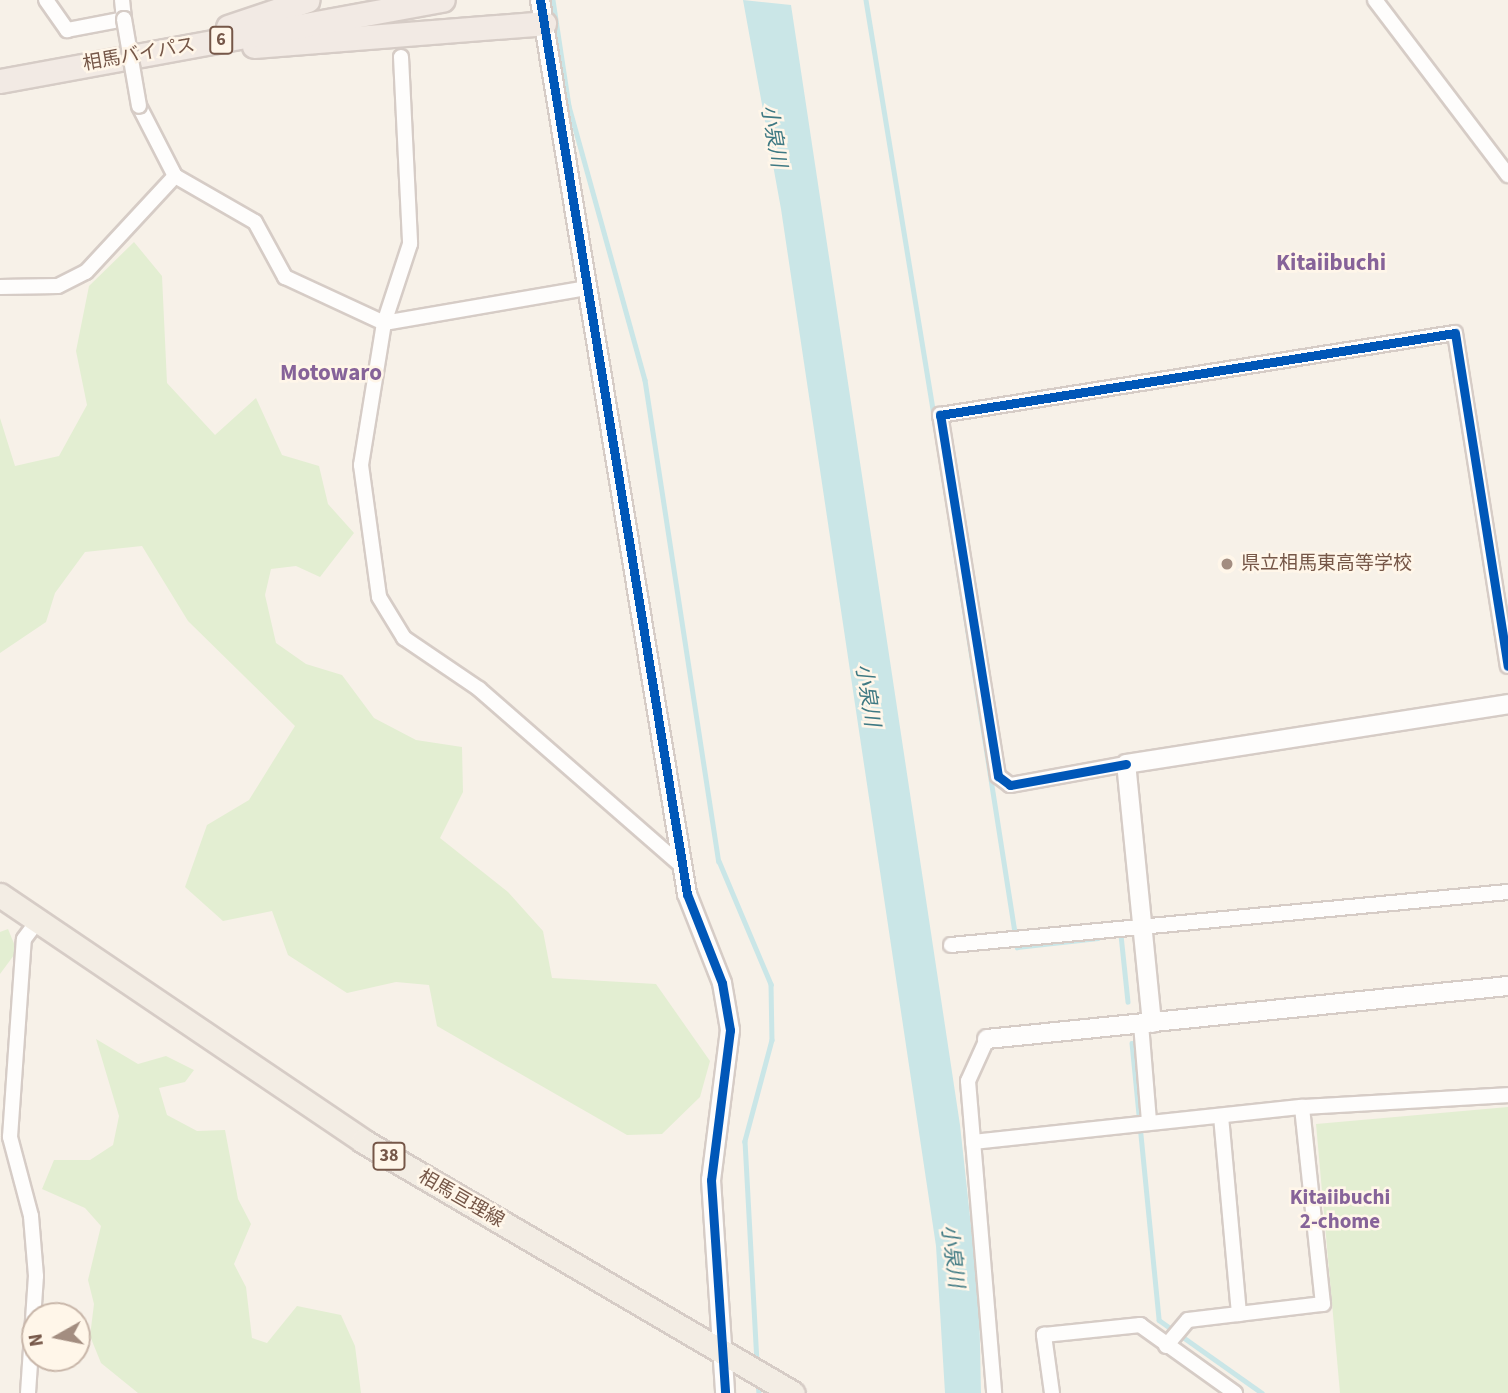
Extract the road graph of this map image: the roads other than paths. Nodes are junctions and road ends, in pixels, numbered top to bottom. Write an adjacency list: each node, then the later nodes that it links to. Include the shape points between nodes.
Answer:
1 (46, 0): 7 (street, via 67,30)
2 (122, 0): 7 (street)
3 (308, 0): 9 (highway)
4 (443, 0): 9 (highway, 相馬バイパス / 6)
5 (540, 0): 8 (street)
6 (1375, 0): 12 (street)
7 (124, 19): 13 (street, bridge, via 139,106)
8 (544, 23): 9 (highway); 15 (street)
9 (148, 53): 11 (highway, 相馬バイパス / 6)
10 (401, 57): 16 (street, via 410,244)
11 (0, 81)
12 (1508, 175)
13 (175, 176): 14 (street, via 86,272 58,286); 16 (street, via 256,222 285,277)
14 (0, 287)
15 (586, 288): 16 (street); 20 (street)
16 (384, 323): 20 (street, via 361,465 379,597 404,638 479,689)
17 (1508, 666): 19 (street, via 1455,333 940,415 998,776 1010,785)
18 (1508, 704): 19 (street)
19 (1126, 764): 24 (street)
20 (682, 866): 36 (street, via 722,983 730,1030 711,1180)
21 (1508, 892): 24 (street)
22 (0, 895): 23 (main road, 相馬亘理線 / 38)
23 (39, 919): 36 (main road, 相馬亘理線 / 38, via 363,1141); 37 (street, via 24,939 10,1137 31,1216 36,1276)
24 (1142, 925): 25 (street); 27 (street)
25 (951, 945)
26 (1508, 986): 27 (street)
27 (1146, 1023): 28 (street); 32 (street)
28 (987, 1039): 33 (street, via 968,1080)
29 (1508, 1095): 30 (street)
30 (1302, 1107): 31 (street); 34 (street, via 1323,1304)
31 (1221, 1116): 32 (street); 34 (street)
32 (1143, 1122): 33 (street)
33 (973, 1142): 40 (street)
34 (1239, 1314): 35 (street, via 1188,1320)
35 (1168, 1344): 41 (street, via 1140,1325 1044,1335); 42 (street)
36 (723, 1352): 38 (street); 39 (main road, 相馬亘理線 / 38)
37 (28, 1393)
38 (725, 1393)
39 (793, 1393)
40 (994, 1393)
41 (1052, 1393)
42 (1235, 1393)

